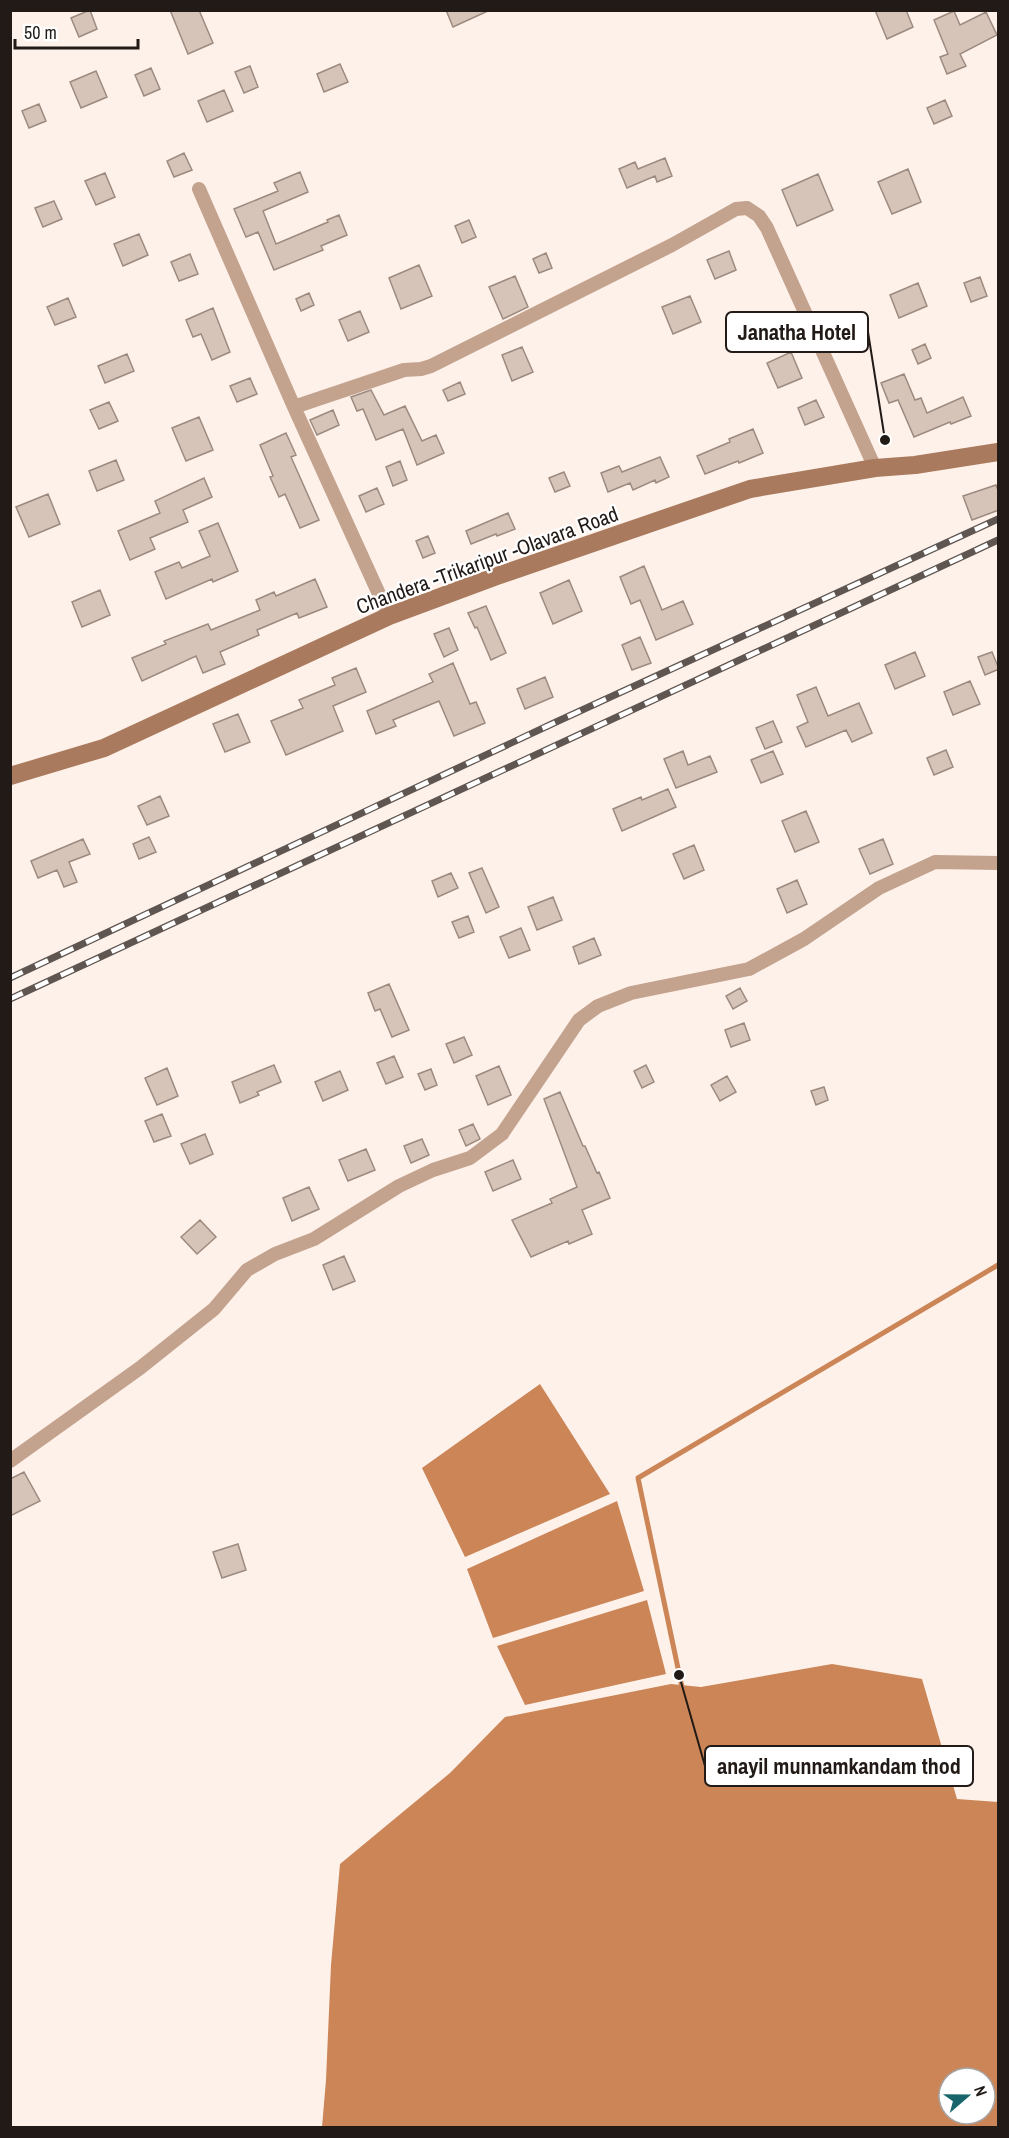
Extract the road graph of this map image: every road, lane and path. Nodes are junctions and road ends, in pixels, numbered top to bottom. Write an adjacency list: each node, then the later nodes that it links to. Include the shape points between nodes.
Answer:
1 (199, 189): 2 (street)
2 (294, 407): 4 (street, via 396,373 431,366 736,210 747,208 767,228); 5 (street)
3 (999, 452): 4 (main road, Chandera -Trikaripur -Olavara Road)
4 (875, 468): 5 (main road, Chandera -Trikaripur -Olavara Road, via 750,489)
5 (389, 616): 6 (main road, Chandera -Trikaripur -Olavara Road, via 104,748)
6 (10, 776)
7 (999, 864): 8 (street, via 935,862 879,888 804,939 749,969 631,993 598,1006 579,1020 502,1134 470,1158 399,1186 314,1239 247,1270 214,1309 140,1368)
8 (10, 1461)

